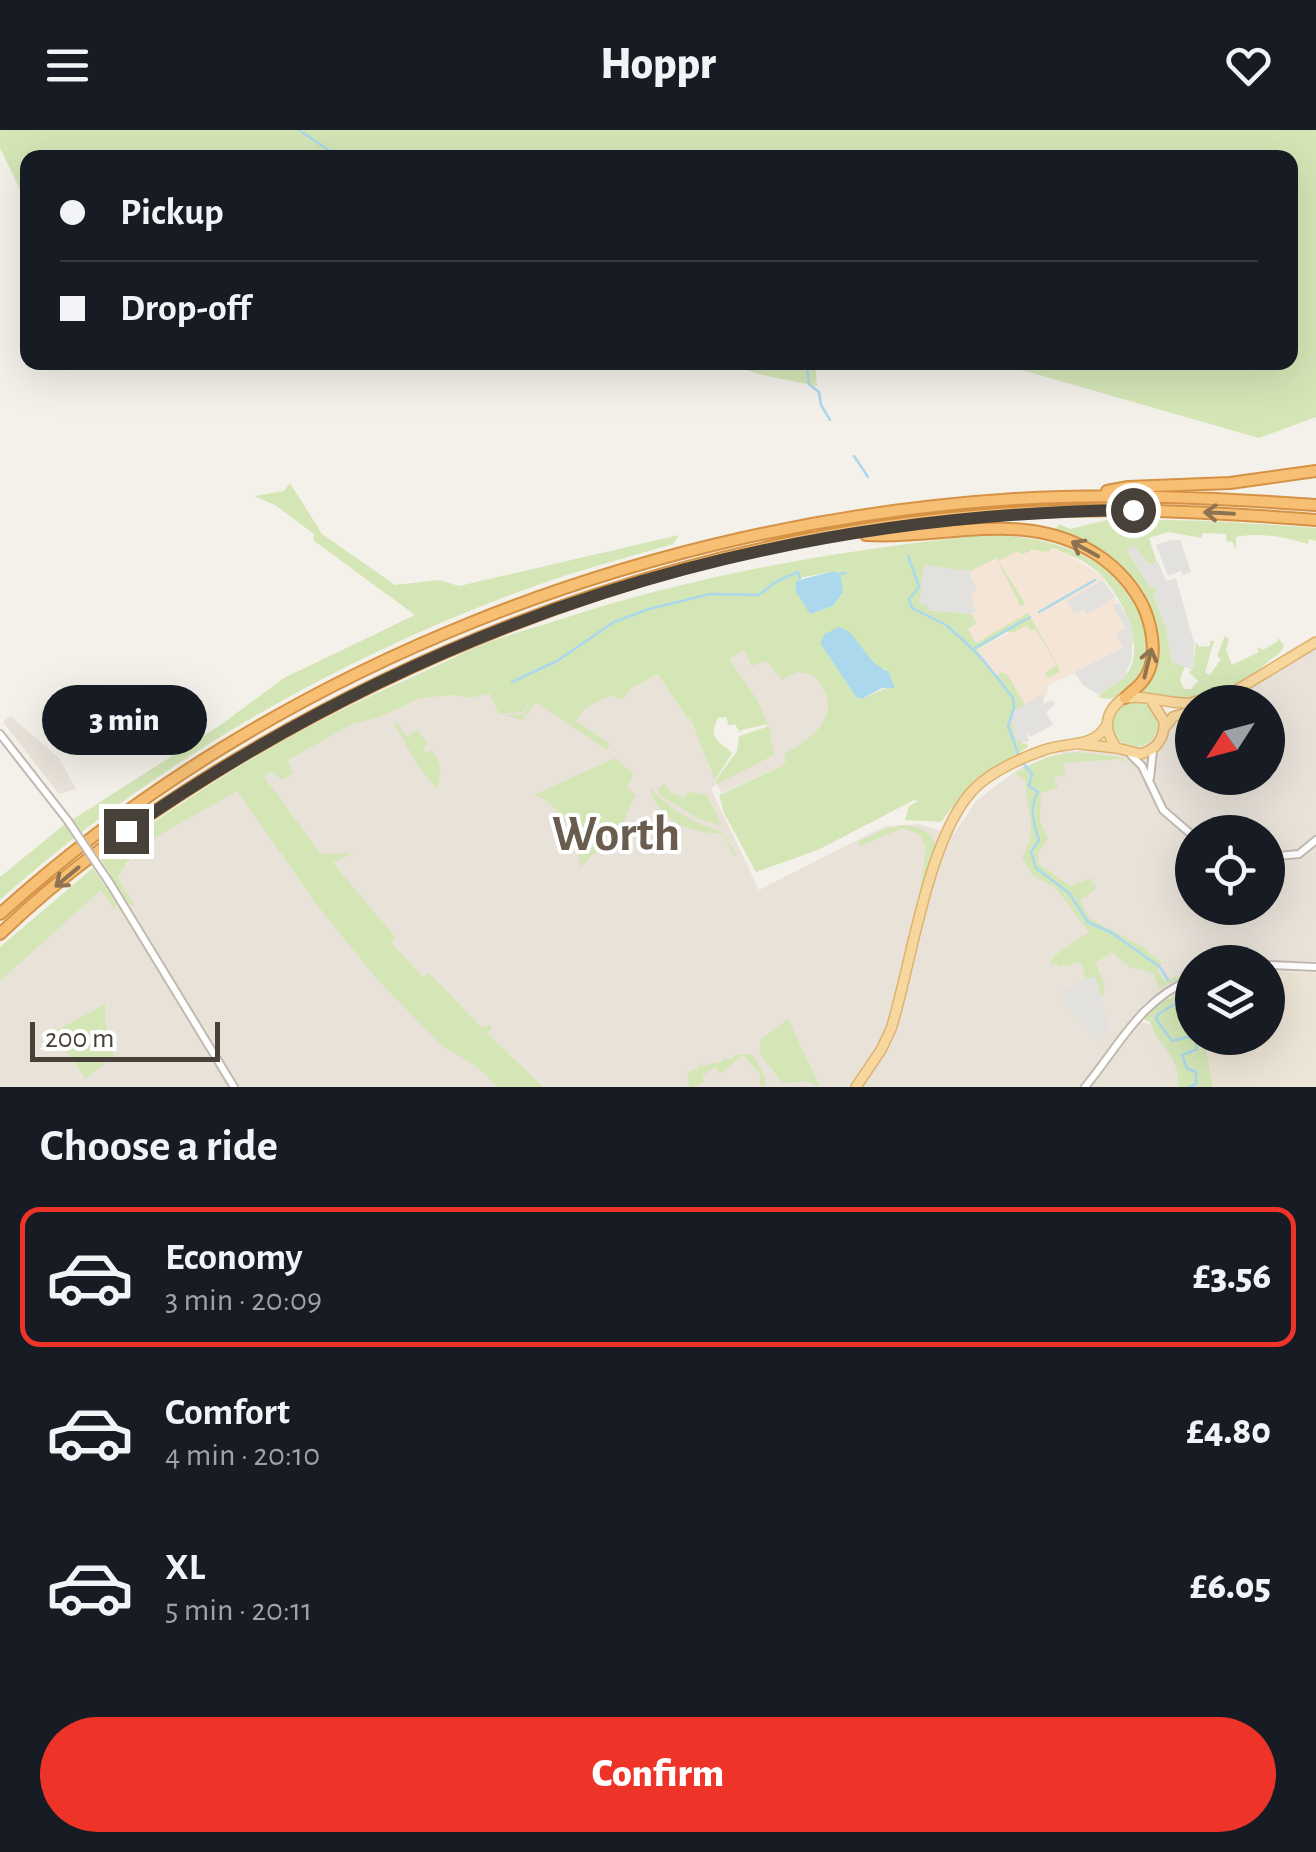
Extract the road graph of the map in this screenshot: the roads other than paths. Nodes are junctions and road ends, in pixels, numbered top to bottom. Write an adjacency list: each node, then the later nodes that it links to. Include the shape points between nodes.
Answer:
1 (1316, 472): 2 (highway)
2 (1081, 496): 3 (highway); 23 (highway, via 802,526 527,602 404,654 258,728 101,829)
3 (1316, 505)
4 (1316, 520): 5 (highway, one-way to 5, via 1087,510)
5 (841, 534): 8 (highway, one-way to 5, via 1149,670 1148,620 1122,576 1086,548 1012,527); 24 (highway, one-way to 24, via 634,583 432,657 298,723 174,797 101,848)
6 (1316, 642): 7 (main road)
7 (1245, 685)
8 (1126, 698): 9 (main road); 12 (main road, via 1112,708)
9 (1151, 700): 10 (main road); 13 (main road)
10 (1175, 701)
11 (1175, 716): 13 (main road)
12 (1106, 726): 15 (main road); 16 (main road)
13 (1164, 728): 17 (main road)
14 (0, 734): 28 (street, bridge, via 111,885)
15 (1077, 744): 16 (main road); 29 (main road, via 1046,749 980,782 953,818 890,1029)
16 (1117, 748): 18 (main road)
17 (1153, 750): 18 (main road); 19 (street)
18 (1131, 754): 19 (street)
19 (1150, 784): 20 (street)
20 (1175, 820)
21 (1316, 840): 22 (street)
22 (1285, 855)
23 (0, 914)
24 (0, 934)
25 (1285, 966): 26 (street)
26 (1316, 967)
27 (1175, 988): 30 (street, via 1147,1006)
28 (234, 1087)
29 (856, 1087)
30 (1085, 1087)

